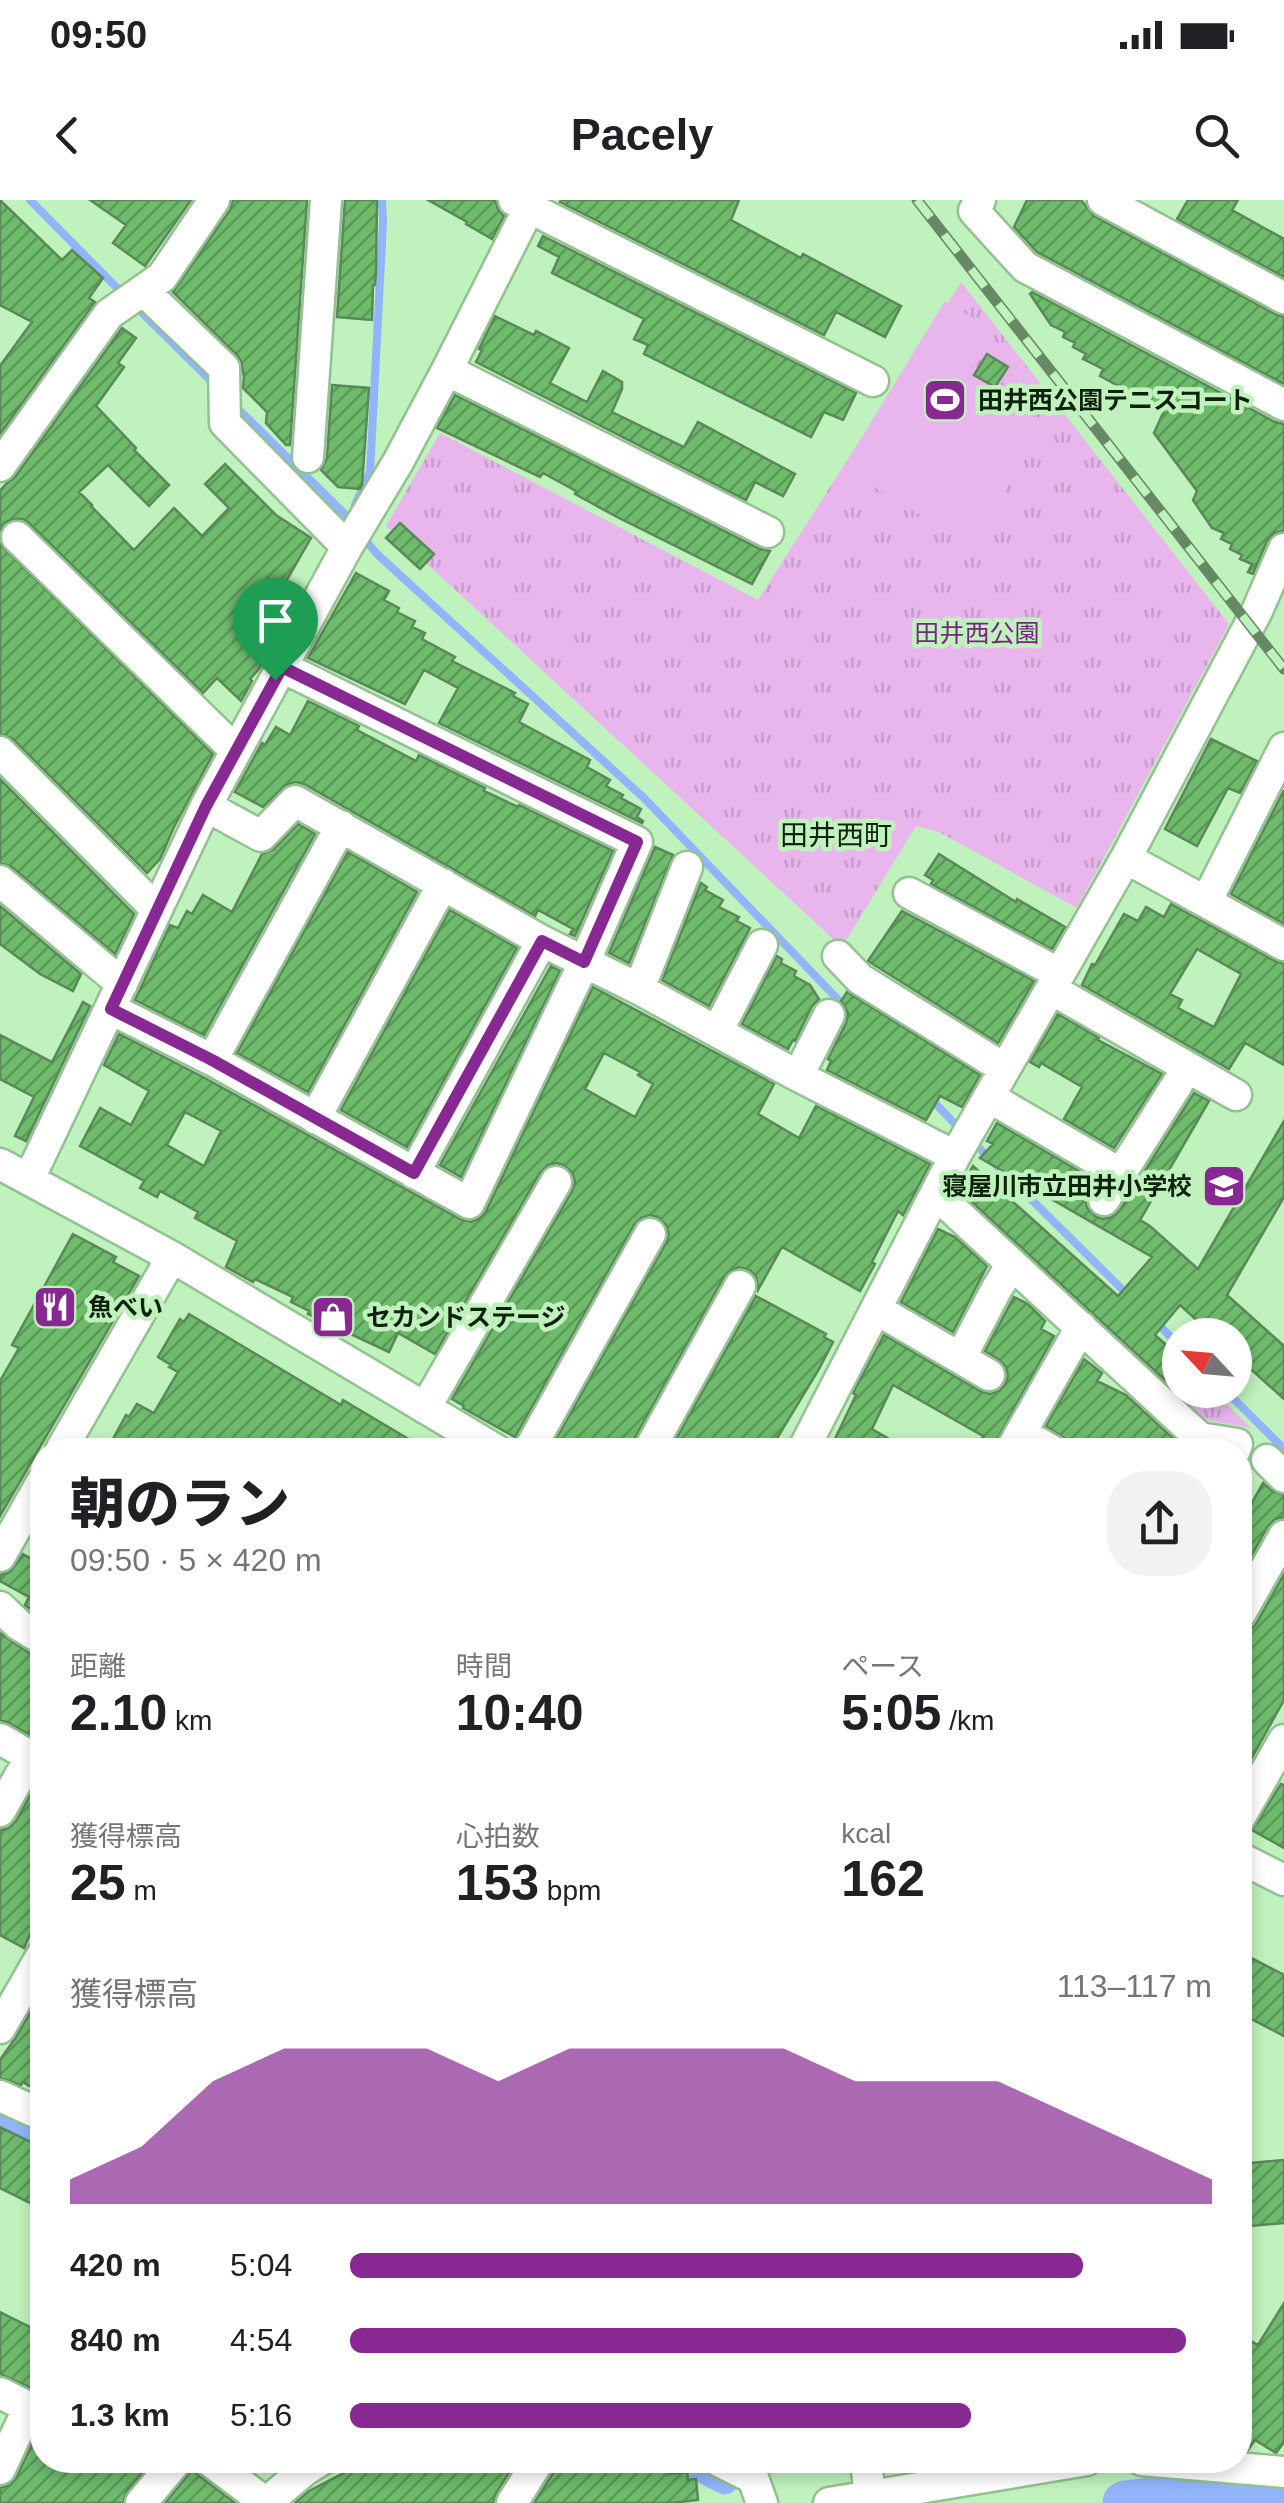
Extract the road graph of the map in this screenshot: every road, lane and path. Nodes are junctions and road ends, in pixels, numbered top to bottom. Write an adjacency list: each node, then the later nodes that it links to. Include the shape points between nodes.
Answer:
1 (214, 200): 6 (street, via 162,277)
2 (326, 200): 11 (street)
3 (980, 200): 10 (street, via 974,211 1025,267)
4 (1104, 200): 7 (street)
5 (525, 203): 8 (street); 9 (street)
6 (134, 296): 12 (street, via 109,314); 14 (street, via 224,368 225,423)
7 (1284, 298)
8 (447, 370): 13 (street); 14 (street)
9 (872, 381)
10 (1284, 406)
11 (308, 457)
12 (0, 466)
13 (768, 532)
14 (354, 535): 17 (street)
15 (17, 537): 20 (street)
16 (1284, 550): 23 (street)
17 (282, 667): 20 (street); 34 (street, via 637,842)
18 (1284, 748): 28 (street)
19 (0, 752): 29 (street)
20 (236, 752): 21 (street)
21 (206, 806): 22 (street, via 262,836 294,801); 29 (street)
22 (341, 826): 26 (street); 40 (street)
23 (1126, 858): 28 (street); 35 (street)
24 (686, 867): 36 (street)
25 (0, 881): 37 (street)
26 (443, 884): 30 (street); 46 (street)
27 (908, 893): 35 (street)
28 (1206, 902): 32 (street)
29 (156, 909): 37 (street)
30 (542, 941): 34 (street); 49 (street)
31 (762, 944): 39 (street)
32 (1284, 946)
33 (838, 956): 41 (street, via 860,979)
34 (584, 962): 36 (street); 49 (street, via 470,1204)
35 (1055, 981): 41 (street); 44 (street)
36 (639, 989): 39 (street)
37 (116, 996): 40 (street); 51 (street)
38 (829, 1015): 42 (street)
39 (718, 1030): 42 (street)
40 (212, 1060): 46 (street)
41 (1005, 1069): 45 (street)
42 (798, 1076): 47 (street)
43 (1178, 1083): 50 (street)
44 (1236, 1095)
45 (982, 1109): 47 (street); 50 (street)
46 (314, 1118): 49 (street)
47 (957, 1154): 53 (street)
48 (0, 1164): 51 (street)
49 (414, 1173)
50 (1122, 1174): 54 (street)
51 (29, 1179): 56 (street)
52 (556, 1182): 63 (street)
53 (936, 1194): 57 (street); 59 (street)
54 (1104, 1200)
55 (650, 1234): 66 (street)
56 (172, 1257): 63 (street); 64 (street)
57 (1012, 1264): 60 (street); 61 (street)
58 (740, 1286): 67 (street)
59 (876, 1309): 61 (street); 68 (street)
60 (1081, 1326): 69 (street); 70 (street)
61 (961, 1357): 62 (street)
62 (989, 1375)
63 (426, 1408): 65 (street)
64 (68, 1438)
65 (475, 1438)
66 (535, 1438)
67 (656, 1438)
68 (809, 1438)
69 (1018, 1438)
70 (1200, 1438)
71 (30, 1503): 73 (street)
72 (1284, 1536): 74 (street)
73 (0, 1556)
74 (1252, 1593)
75 (0, 1607): 76 (street)
76 (30, 1632)
77 (0, 1739): 79 (street)
78 (1284, 1740): 81 (street)
79 (30, 1756)
80 (30, 1770): 82 (street)
81 (1252, 1796)
82 (0, 1811)
83 (1252, 1864): 84 (street)
84 (1284, 1880)
85 (30, 1975): 86 (street)
86 (0, 2028)
87 (0, 2096): 88 (street)
88 (30, 2110)
89 (0, 2393): 90 (street)
90 (30, 2407)
91 (30, 2420): 93 (street)
92 (1252, 2469): 94 (street)
93 (0, 2470)
94 (1284, 2472)
95 (166, 2473): 103 (street)
96 (226, 2473): 97 (street, via 266,2503)
97 (301, 2473)
98 (531, 2473): 104 (street)
99 (743, 2473): 105 (street, via 753,2478)
100 (867, 2473): 102 (street)
101 (1011, 2473): 102 (street)
102 (870, 2497): 106 (street)
103 (142, 2503)
104 (512, 2503)
105 (762, 2503)
106 (830, 2503)

